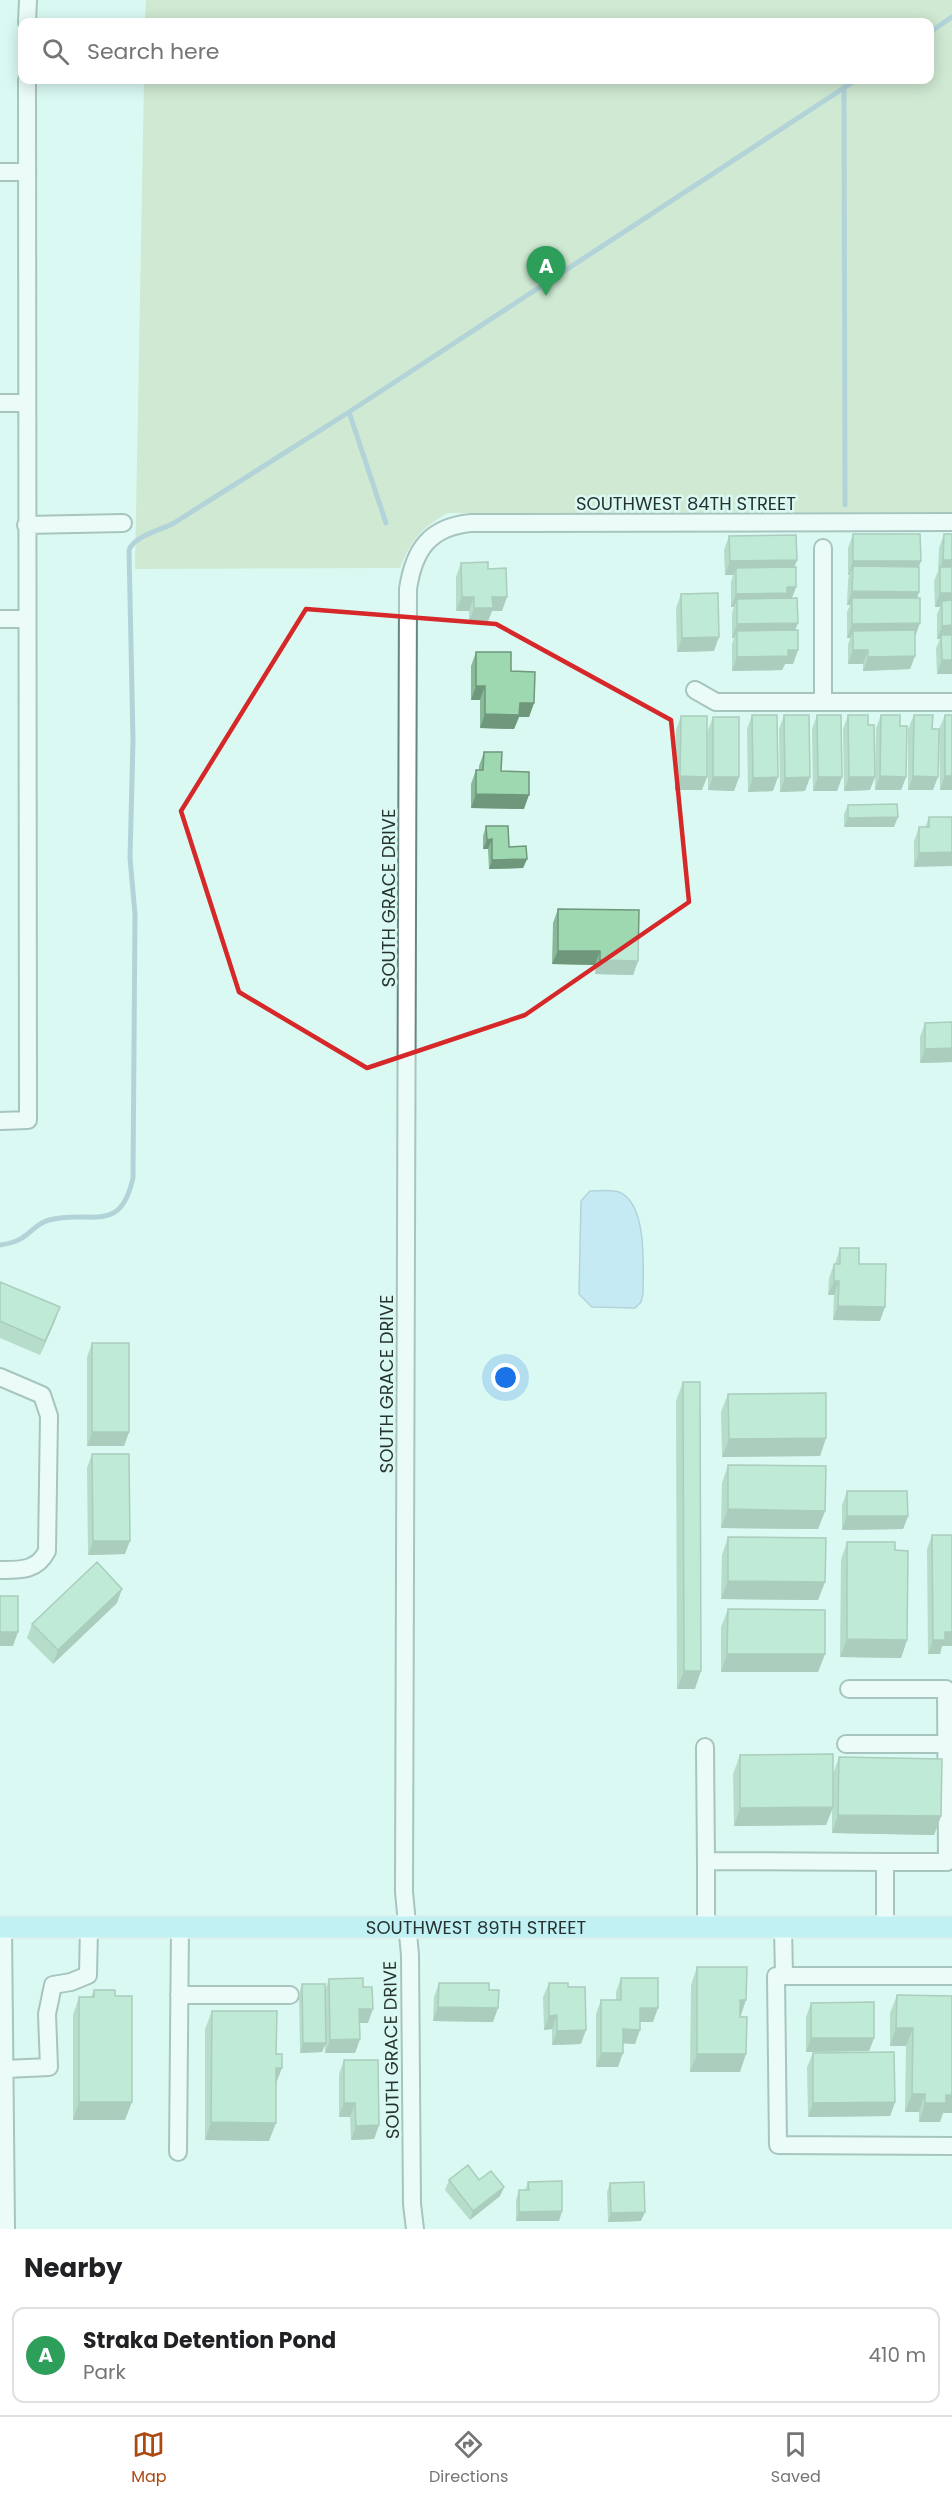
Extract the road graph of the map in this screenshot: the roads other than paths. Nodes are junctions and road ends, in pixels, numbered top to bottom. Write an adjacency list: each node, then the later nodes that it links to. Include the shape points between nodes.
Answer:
1 (28, 0): 2 (street)
2 (27, 18)
3 (27, 84): 5 (street)
4 (0, 171): 5 (street)
5 (27, 172): 7 (street)
6 (0, 404): 7 (street)
7 (26, 404): 10 (street)
8 (952, 522): 11 (street, SOUTHWEST 84TH STREET, via 471,523 445,528)
9 (123, 523): 10 (street)
10 (26, 525): 14 (street)
11 (426, 543): 27 (street, SOUTH GRACE DRIVE, via 412,566 408,589 404,1856)
12 (824, 548): 16 (street)
13 (0, 619): 14 (street)
14 (26, 619): 18 (street, via 28,1120)
15 (696, 690): 16 (street, via 716,702)
16 (823, 702): 17 (street)
17 (952, 702)
18 (0, 1121)
19 (0, 1377): 20 (street, via 42,1395 49,1416 47,1551 32,1568)
20 (0, 1570)
21 (849, 1689): 23 (street, via 946,1689)
22 (846, 1744): 23 (street)
23 (946, 1744): 26 (street, via 947,1862)
24 (705, 1746): 25 (street)
25 (706, 1862): 26 (street); 28 (street)
26 (885, 1862): 30 (street)
27 (407, 1927): 28 (main road, SOUTHWEST 89TH STREET); 34 (main road, SOUTHWEST 89TH STREET); 45 (street, SOUTH GRACE DRIVE)
28 (706, 1927): 29 (main road, SOUTHWEST 89TH STREET)
29 (783, 1927): 30 (main road, SOUTHWEST 89TH STREET); 35 (street)
30 (885, 1927): 31 (main road, SOUTHWEST 89TH STREET)
31 (952, 1927)
32 (1, 1928): 33 (main road, SOUTHWEST 89TH STREET); 39 (street)
33 (89, 1928): 34 (main road, SOUTHWEST 89TH STREET); 40 (street, via 88,1976 53,1985 47,2014 49,2067)
34 (180, 1928): 37 (street)
35 (784, 1976): 36 (street); 41 (street, via 777,1976 778,2145)
36 (952, 1976)
37 (179, 1995): 38 (street); 42 (street)
38 (290, 1995)
39 (2, 2034): 40 (street)
40 (5, 2069): 43 (street)
41 (952, 2146)
42 (178, 2152)
43 (3, 2166): 44 (street)
44 (6, 2229)
45 (415, 2229)

